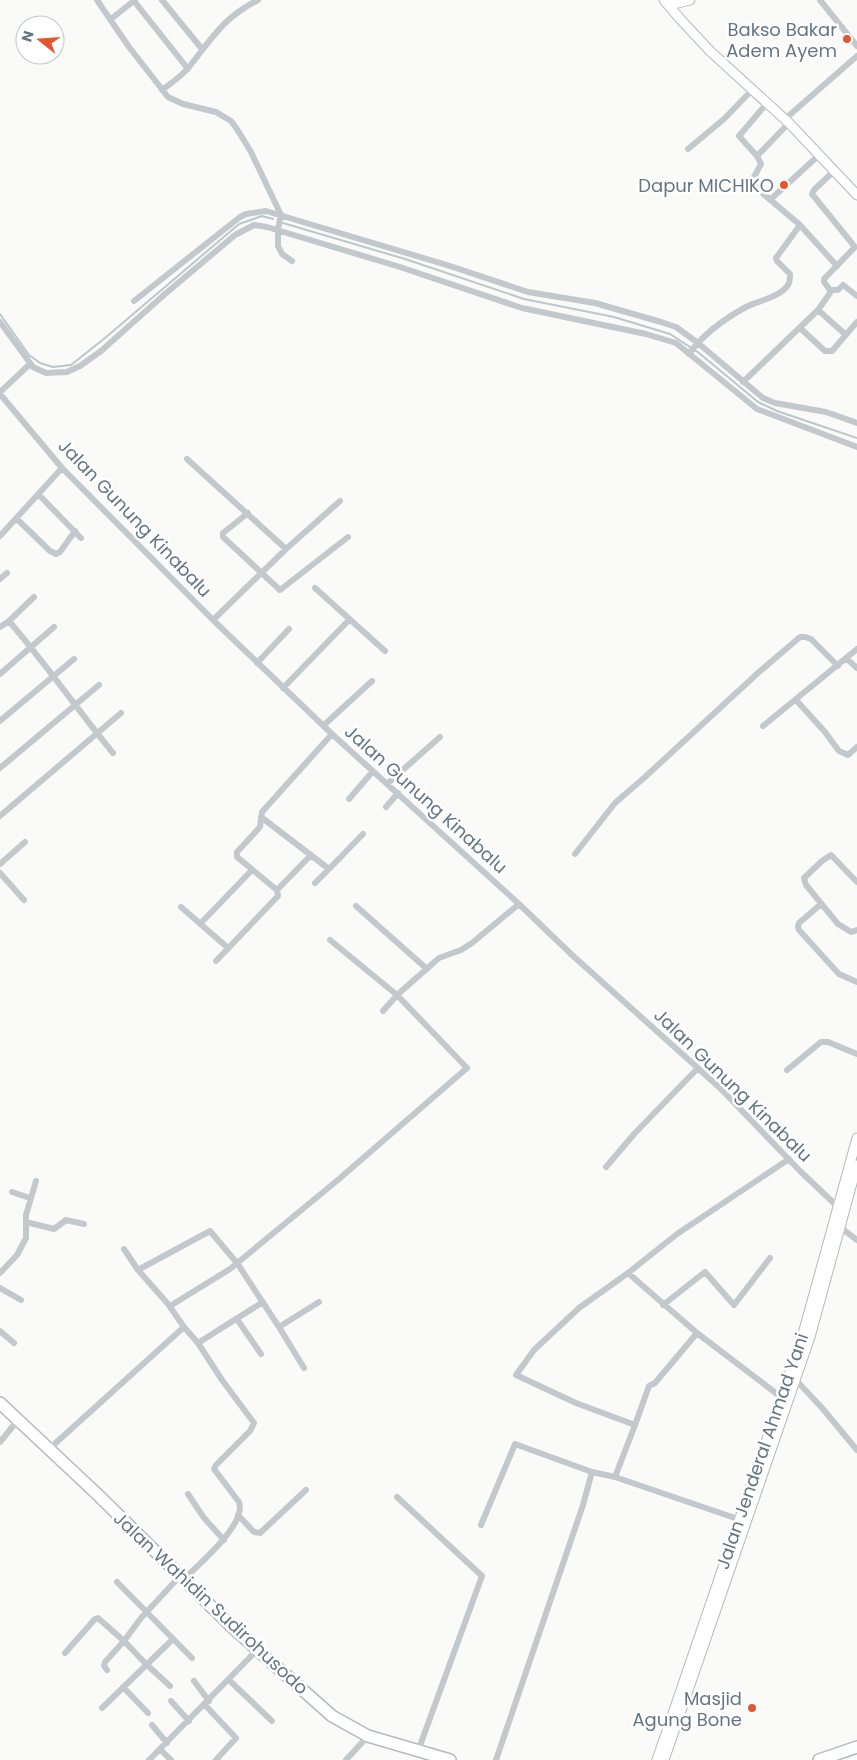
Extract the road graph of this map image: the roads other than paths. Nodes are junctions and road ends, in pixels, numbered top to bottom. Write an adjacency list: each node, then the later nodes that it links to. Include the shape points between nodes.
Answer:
1 (97, 0): 8 (street)
2 (162, 0): 10 (street)
3 (258, 0): 10 (street, via 230,17)
4 (690, 0): 7 (main road)
5 (820, 0): 9 (street)
6 (134, 1): 8 (street); 12 (street)
7 (667, 3): 13 (main road, via 712,52)
8 (111, 19): 14 (street)
9 (857, 46)
10 (202, 49): 12 (street)
11 (857, 56): 16 (street)
12 (188, 69): 14 (street)
13 (753, 89): 15 (main road); 17 (street)
14 (162, 90): 23 (street, via 176,102 216,112 231,121 251,152)
15 (767, 103): 16 (main road); 19 (street, via 739,136)
16 (787, 121): 18 (main road); 19 (street)
17 (688, 149)
18 (819, 155): 20 (main road); 22 (street)
19 (757, 156): 22 (street, via 761,164 754,182)
20 (834, 171): 21 (main road); 26 (street, via 812,194 855,247)
21 (857, 195)
22 (771, 199): 24 (street)
23 (280, 222): 25 (street, via 278,246); 29 (street, via 266,211 240,217); 35 (street, via 528,292 595,303 662,322); 36 (street, via 522,308 646,334 676,343); 37 (street, via 254,225 234,235 77,368 53,374 39,371)
24 (800, 224): 26 (street); 35 (street, via 776,257 790,274 787,286 729,317)
25 (292, 261)
26 (837, 266): 27 (street, via 824,281)
27 (830, 290): 28 (street, via 838,290 843,285); 30 (street)
28 (857, 296)
29 (134, 301)
30 (818, 310): 33 (street); 34 (street)
31 (0, 322): 37 (street)
32 (857, 322): 34 (street)
33 (800, 328): 34 (street, via 829,352); 38 (street)
34 (846, 334)
35 (697, 344): 36 (street); 38 (street)
36 (690, 353): 41 (street, via 757,409)
37 (30, 364): 39 (street)
38 (743, 382): 40 (street, via 775,403 826,412)
39 (0, 393): 43 (street, Jalan Gunung Kinabalu)
40 (856, 422)
41 (857, 447)
42 (187, 459): 46 (street)
43 (62, 468): 44 (street); 58 (street, Jalan Gunung Kinabalu)
44 (39, 495): 47 (street); 48 (street)
45 (340, 500): 52 (street)
46 (248, 513): 52 (street); 54 (street, via 222,535)
47 (17, 519): 48 (street, via 56,554); 49 (street)
48 (75, 531): 51 (street)
49 (0, 536)
50 (348, 537): 54 (street, via 281,590)
51 (82, 538)
52 (286, 548): 54 (street)
53 (7, 573): 55 (street)
54 (262, 573): 58 (street)
55 (0, 579)
56 (315, 588): 59 (street)
57 (34, 597): 60 (street)
58 (213, 620): 69 (street, Jalan Gunung Kinabalu)
59 (349, 620): 66 (street); 76 (street)
60 (8, 621): 61 (street); 64 (street)
61 (0, 627)
62 (54, 627): 64 (street)
63 (288, 629): 69 (street)
64 (32, 647): 72 (street); 73 (street)
65 (857, 649): 67 (street)
66 (384, 651)
67 (846, 658): 70 (street); 71 (street)
68 (74, 659): 73 (street)
69 (258, 663): 76 (street, Jalan Gunung Kinabalu)
70 (838, 666): 77 (street); 98 (street, via 811,639 800,637 615,803)
71 (857, 668)
72 (0, 674)
73 (54, 676): 78 (street); 80 (street)
74 (372, 681): 81 (street)
75 (98, 685): 78 (street)
76 (283, 688): 81 (street, Jalan Gunung Kinabalu)
77 (796, 700): 82 (street); 86 (street, via 839,751 848,755)
78 (74, 705): 83 (street); 88 (street)
79 (121, 713): 83 (street)
80 (0, 721)
81 (324, 725): 84 (street, Jalan Gunung Kinabalu)
82 (763, 726)
83 (96, 732): 87 (street); 94 (street)
84 (332, 734): 89 (street, Jalan Gunung Kinabalu); 95 (street)
85 (440, 738): 90 (street)
86 (857, 747)
87 (113, 753)
88 (0, 768)
89 (373, 771): 90 (street, Jalan Gunung Kinabalu); 92 (street)
90 (387, 784): 91 (street, Jalan Gunung Kinabalu)
91 (398, 793): 93 (street); 108 (street, Jalan Gunung Kinabalu)
92 (349, 799)
93 (386, 807)
94 (0, 816)
95 (261, 817): 99 (street); 102 (street, via 260,827 236,854)
96 (363, 834): 101 (street)
97 (25, 842): 100 (street)
98 (575, 854)
99 (311, 855): 101 (street); 106 (street)
100 (0, 864)
101 (329, 868): 105 (street)
102 (252, 870): 106 (street); 112 (street)
103 (0, 873): 107 (street)
104 (857, 882): 109 (street, via 835,858 829,856 804,878)
105 (315, 884)
106 (277, 890): 115 (street, via 276,898)
107 (24, 900)
108 (519, 904): 117 (street, via 472,943 441,957); 122 (street, Jalan Gunung Kinabalu)
109 (821, 904): 113 (street, via 838,924 851,932); 118 (street, via 799,923 799,930 839,974)
110 (182, 906): 112 (street)
111 (356, 906): 117 (street)
112 (200, 924): 115 (street)
113 (857, 930)
114 (330, 940): 119 (street)
115 (228, 948): 116 (street)
116 (216, 961)
117 (427, 969): 119 (street)
118 (857, 982)
119 (397, 995): 120 (street); 138 (street, via 467,1068)
120 (383, 1011)
121 (857, 1054): 123 (street, via 822,1042)
122 (698, 1068): 125 (street, Jalan Gunung Kinabalu); 127 (street)
123 (787, 1070)
124 (857, 1138): 131 (main road, Jalan Jenderal Ahmad Yani)
125 (789, 1159): 131 (street, Jalan Gunung Kinabalu); 141 (street, via 677,1234)
126 (857, 1165): 131 (main road)
127 (606, 1167)
128 (36, 1181): 130 (street)
129 (12, 1192): 130 (street)
130 (30, 1198): 132 (street)
131 (841, 1210): 134 (main road); 158 (main road, Jalan Jenderal Ahmad Yani)
132 (26, 1222): 133 (street, via 54,1228 66,1220); 140 (street, via 23,1245)
133 (84, 1224)
134 (840, 1227): 135 (street); 157 (main road)
135 (857, 1240)
136 (124, 1249): 139 (street)
137 (770, 1258): 146 (street, via 734,1305 705,1272)
138 (237, 1263): 139 (street, via 209,1231); 144 (street); 147 (street)
139 (138, 1270): 147 (street)
140 (0, 1273)
141 (628, 1273): 146 (street); 161 (street, via 554,1330 516,1375 576,1403)
142 (0, 1288): 143 (street)
143 (21, 1300)
144 (263, 1302): 148 (street); 150 (street)
145 (319, 1302): 150 (street)
146 (663, 1305): 152 (street)
147 (170, 1306): 149 (street)
148 (238, 1320): 153 (street); 155 (street)
149 (184, 1327): 153 (street); 163 (street)
150 (279, 1327): 156 (street)
151 (0, 1331): 154 (street)
152 (697, 1333): 158 (street); 161 (street, via 649,1386)
153 (198, 1342): 170 (street, via 254,1423 214,1469 240,1502)
154 (14, 1343)
155 (261, 1354)
156 (304, 1368)
157 (795, 1379): 164 (street); 176 (main road)
158 (781, 1396): 171 (main road, Jalan Jenderal Ahmad Yani)
159 (0, 1403): 160 (highway, Jalan Wahidin Sudirohusodo)
160 (18, 1420): 162 (street); 163 (highway, Jalan Wahidin Sudirohusodo)
161 (635, 1425): 166 (street)
162 (0, 1442)
163 (49, 1449): 174 (highway, Jalan Wahidin Sudirohusodo)
164 (857, 1450)
165 (592, 1472): 166 (street); 172 (street, via 514,1444); 206 (street)
166 (615, 1477): 171 (street)
167 (306, 1490): 170 (street, via 260,1533 254,1532)
168 (188, 1494): 173 (street)
169 (398, 1496): 200 (street, via 482,1576)
170 (238, 1515): 173 (street)
171 (738, 1519): 176 (main road, Jalan Jenderal Ahmad Yani)
172 (481, 1525)
173 (224, 1540): 174 (street)
174 (182, 1578): 177 (street); 180 (highway, Jalan Wahidin Sudirohusodo)
175 (117, 1582): 177 (street)
176 (711, 1611): 207 (main road, Jalan Jenderal Ahmad Yani); 208 (main road)
177 (147, 1612): 178 (street); 179 (street)
178 (173, 1639): 182 (street); 183 (street)
179 (124, 1641): 181 (street, via 96,1618); 183 (street); 184 (street, via 105,1662)
180 (257, 1650): 185 (street); 196 (highway, Jalan Wahidin Sudirohusodo, via 335,1719)
181 (65, 1653)
182 (192, 1658)
183 (146, 1664): 187 (street); 188 (street)
184 (107, 1670)
185 (229, 1680): 190 (street); 194 (street)
186 (194, 1681): 190 (street)
187 (170, 1686)
188 (123, 1687): 191 (street); 192 (street)
189 (171, 1701): 193 (street)
190 (207, 1703): 193 (street); 201 (street, via 236,1738)
191 (102, 1708)
192 (148, 1713)
193 (189, 1721): 197 (street)
194 (272, 1721)
195 (152, 1725): 197 (street)
196 (368, 1736): 200 (highway, Jalan Wahidin Sudirohusodo); 204 (street)
197 (167, 1743): 199 (street)
198 (857, 1747): 209 (highway)
199 (160, 1749): 202 (street); 203 (street)
200 (418, 1751): 205 (highway, Jalan Wahidin Sudirohusodo)
201 (221, 1758)
202 (149, 1760)
203 (171, 1760)
204 (346, 1760)
205 (450, 1760)
206 (496, 1760)
207 (657, 1760)
208 (664, 1760)
209 (818, 1760)

